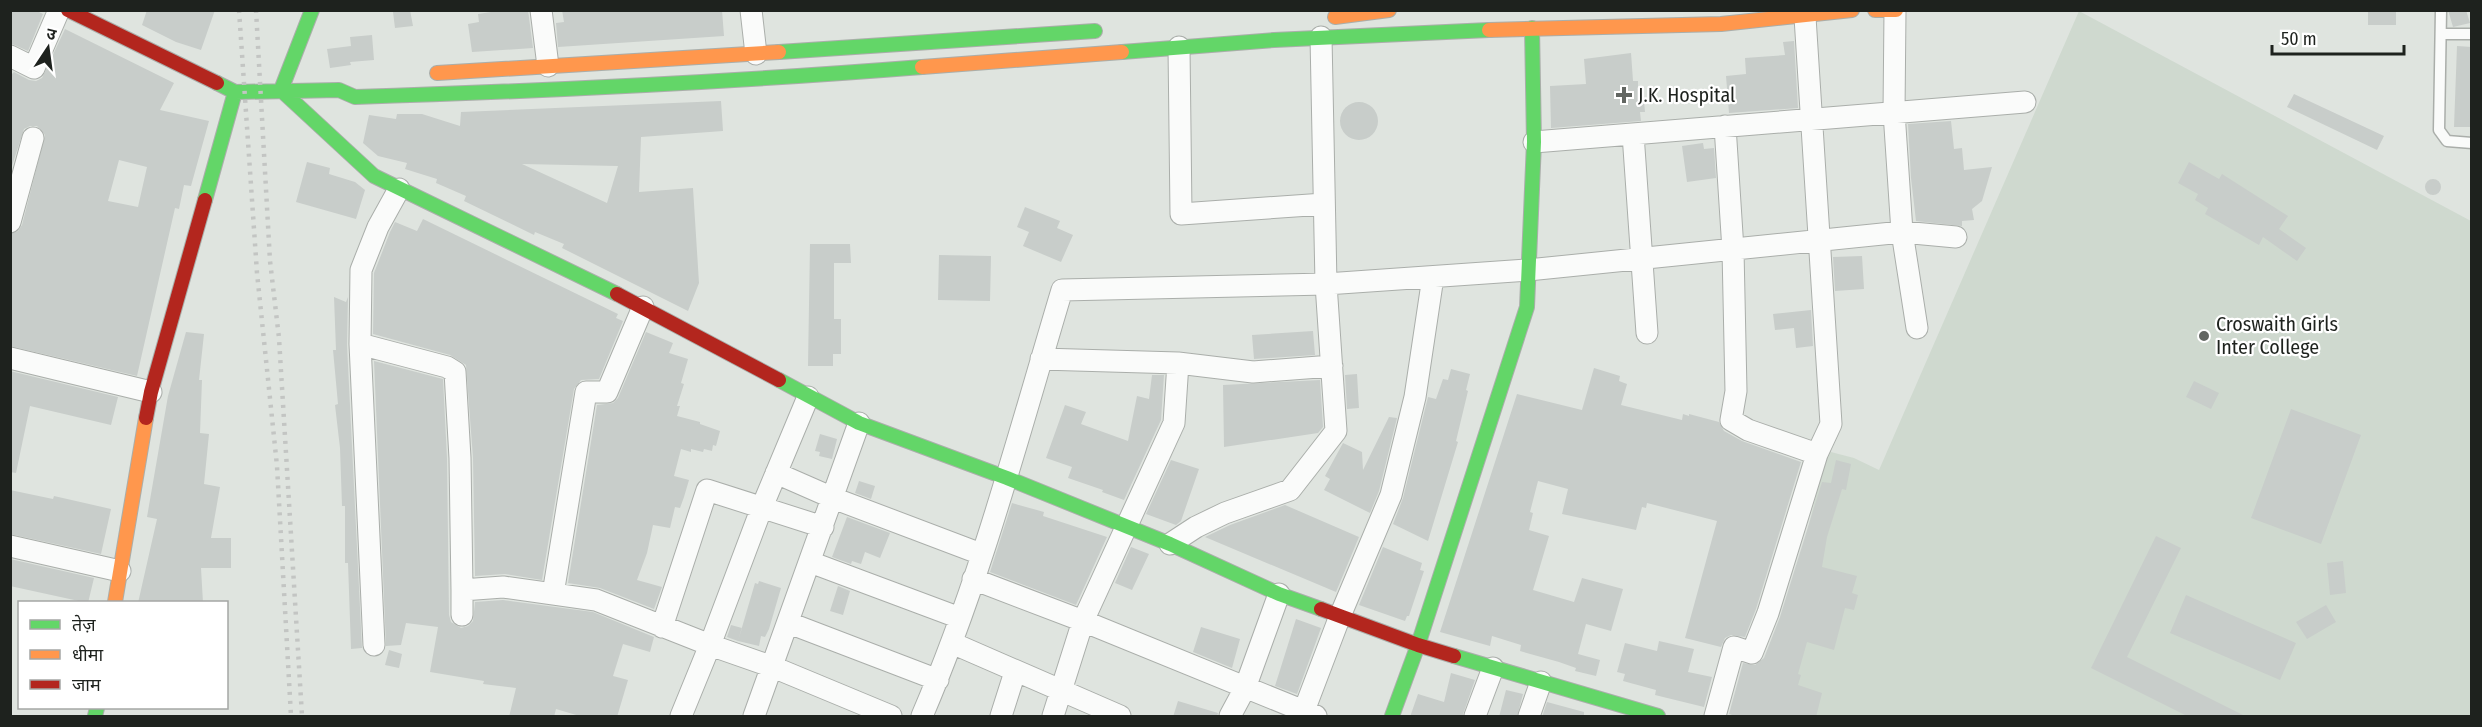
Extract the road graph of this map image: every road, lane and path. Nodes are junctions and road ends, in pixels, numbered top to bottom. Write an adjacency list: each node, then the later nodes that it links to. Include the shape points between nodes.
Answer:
1 (59, 10): 21 (street, via 34,68)
2 (68, 10): 27 (main road)
3 (312, 10): 25 (main road)
4 (542, 10): 22 (street)
5 (751, 10): 20 (street)
6 (1389, 10): 13 (main road)
7 (1555, 10): 15 (main road)
8 (1852, 10): 12 (main road)
9 (1875, 10): 11 (main road)
10 (2441, 10): 17 (lane)
11 (1895, 11): 29 (street)
12 (1805, 17): 15 (main road, via 1721,24); 30 (street)
13 (1322, 27): 14 (main road); 19 (main road); 37 (street)
14 (1532, 28): 15 (main road); 34 (main road)
15 (1553, 28)
16 (1105, 30): 20 (main road)
17 (2440, 34): 18 (lane); 35 (lane, via 2439,130 2447,141)
18 (2472, 34)
19 (1179, 47): 26 (main road, via 674,85 355,98); 37 (street, via 1181,214)
20 (756, 54): 22 (main road)
21 (10, 57)
22 (548, 66): 23 (main road)
23 (420, 74)
24 (350, 78): 26 (main road)
25 (281, 90): 26 (main road); 27 (main road); 36 (main road, via 374,176)
26 (339, 90)
27 (235, 92): 55 (main road)
28 (2025, 102): 29 (street)
29 (1894, 112): 30 (street); 39 (street)
30 (1812, 119): 31 (street); 41 (street)
31 (1725, 126): 32 (street); 42 (street)
32 (1633, 134): 34 (street); 43 (street)
33 (33, 138): 38 (street)
34 (1534, 142): 44 (main road)
35 (2472, 143)
36 (399, 189): 47 (main road); 50 (street, via 361,270)
37 (1324, 204): 46 (street)
38 (10, 222)
39 (1902, 232): 40 (street); 41 (street); 48 (street)
40 (1956, 237)
41 (1820, 241): 42 (street); 58 (street, via 1831,424)
42 (1733, 250): 43 (street); 58 (street, via 1736,391 1731,420 1748,430)
43 (1640, 259): 44 (street); 49 (street)
44 (1528, 270): 45 (street); 84 (main road, via 1527,307)
45 (1433, 277): 46 (street); 76 (street, via 1415,397 1390,495)
46 (1326, 284): 52 (street, via 1062,290); 54 (street)
47 (643, 307): 56 (main road); 72 (street, via 607,392 586,392)
48 (1917, 328)
49 (1647, 333)
50 (360, 344): 71 (street, via 455,372); 82 (street)
51 (10, 358): 55 (street)
52 (1041, 359): 53 (street); 60 (street)
53 (1178, 363): 54 (street, via 1253,372); 63 (street, via 1174,423)
54 (1332, 366): 65 (street, via 1336,431 1290,490 1226,513)
55 (151, 392): 69 (main road)
56 (808, 397): 57 (main road); 59 (street)
57 (859, 423): 60 (main road); 61 (street)
58 (1817, 453): 105 (street, via 1768,613 1752,653 1734,647)
59 (776, 473): 61 (street); 62 (street)
60 (1007, 478): 63 (main road); 67 (street)
61 (833, 498): 64 (street); 67 (street)
62 (762, 507): 64 (street); 80 (street, via 707,490); 83 (street)
63 (1125, 526): 65 (main road); 78 (street)
64 (823, 527): 68 (street)
65 (1170, 544): 73 (main road)
66 (10, 546): 69 (street)
67 (981, 554): 70 (street)
68 (810, 562): 77 (street); 79 (street)
69 (120, 571): 74 (main road)
70 (973, 579): 77 (street); 78 (street)
71 (462, 590): 72 (street, via 503,587); 75 (street)
72 (553, 594): 80 (street, via 596,600)
73 (1279, 594): 76 (main road); 90 (street)
74 (115, 601)
75 (462, 615)
76 (1340, 616): 84 (main road); 92 (street)
77 (960, 618): 81 (street)
78 (1083, 621): 90 (street); 91 (street)
79 (789, 623): 85 (street); 88 (street)
80 (662, 627): 83 (street)
81 (952, 643): 87 (street); 88 (street)
82 (374, 645)
83 (710, 645): 85 (street); 93 (street)
84 (1418, 645): 86 (main road); 101 (main road)
85 (773, 667): 94 (street); 95 (street)
86 (1493, 668): 89 (main road); 102 (street)
87 (1016, 672): 91 (street); 97 (street)
88 (938, 680): 96 (street)
89 (1541, 682): 103 (street); 104 (main road)
90 (1245, 688): 92 (street); 100 (street)
91 (1062, 690): 98 (street); 99 (street)
92 (1308, 715)
93 (681, 717)
94 (754, 717)
95 (891, 717)
96 (922, 717)
97 (1001, 717)
98 (1053, 717)
99 (1120, 717)
100 (1230, 717)
101 (1392, 717)
102 (1475, 717)
103 (1529, 717)
104 (1658, 717)
105 (1716, 717)

